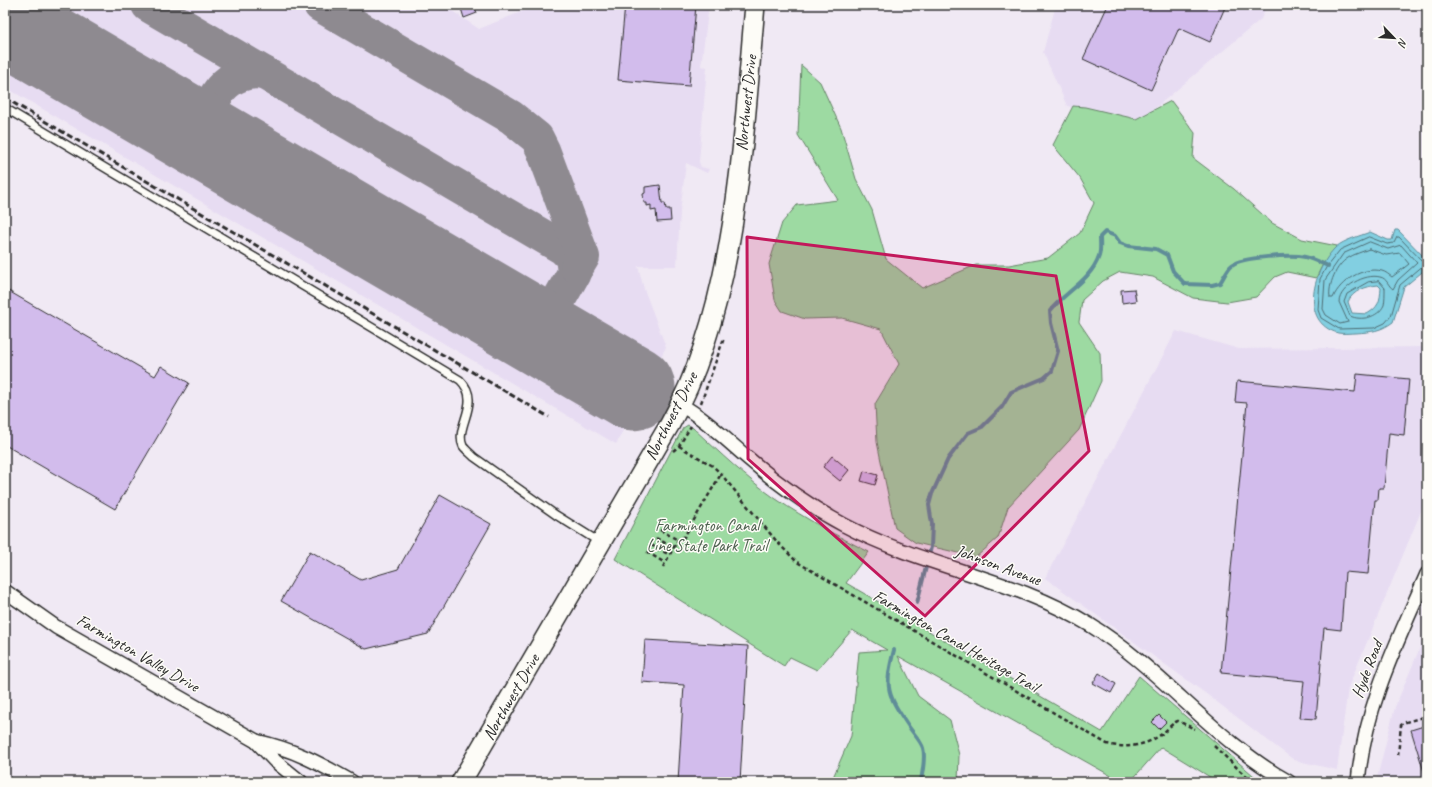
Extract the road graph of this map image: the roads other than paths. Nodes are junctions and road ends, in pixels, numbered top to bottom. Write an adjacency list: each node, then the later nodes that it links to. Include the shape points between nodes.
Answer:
1 (755, 5): 3 (main road, Northwest Drive, via 737,192 729,246 707,334)
2 (5, 108): 4 (lane, via 460,380 469,396 463,445 474,458)
3 (681, 405): 4 (main road, Northwest Drive); 11 (street, Johnson Avenue, via 704,419 770,477 821,512 868,536 1042,600 1090,625 1121,647 1252,758)
4 (601, 543): 10 (main road, Northwest Drive)
5 (1427, 574): 12 (street, Hyde Road, via 1375,696 1363,744)
6 (5, 591): 7 (street, Farmington Valley Drive, via 56,626)
7 (256, 741): 8 (street, Farmington Valley Drive); 9 (street, Farmington Valley Drive, via 283,747 325,766)
8 (300, 782)
9 (352, 782)
10 (461, 782)
11 (1289, 782)
12 (1358, 782)

